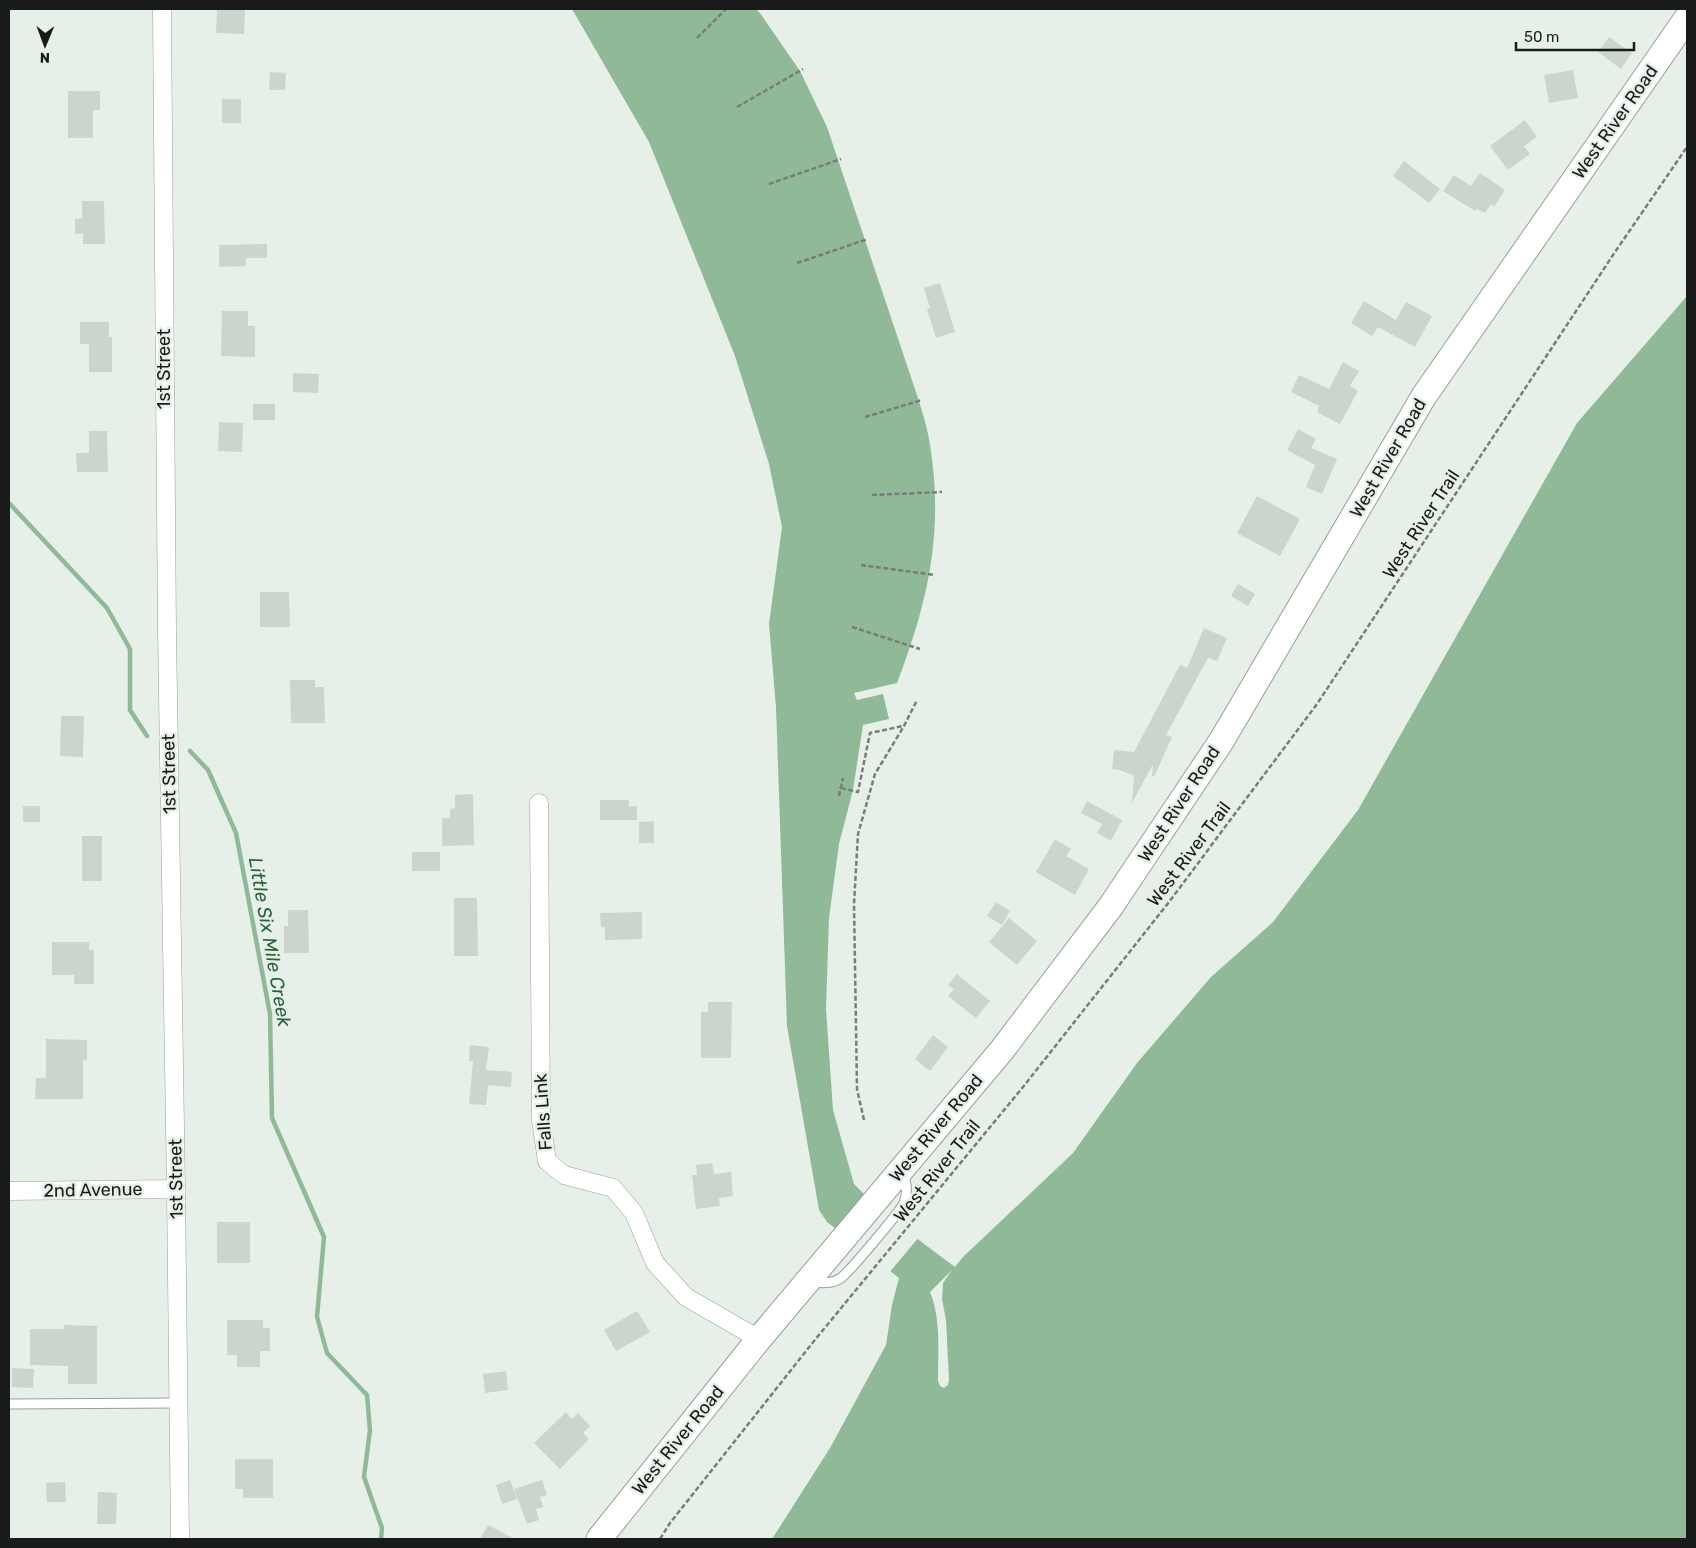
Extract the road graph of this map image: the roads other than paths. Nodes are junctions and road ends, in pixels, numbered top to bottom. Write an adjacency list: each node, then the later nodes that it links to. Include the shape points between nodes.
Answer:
1 (162, 9): 5 (street, 1st Street, via 166,622)
2 (1687, 18): 4 (main road, West River Road, via 1424,396 1222,740 1111,906 1002,1050)
3 (539, 803): 8 (street, Falls Link, via 541,1120 547,1161 564,1175 613,1188 634,1214 656,1263 686,1297)
4 (901, 1171): 7 (main road, West River Road, via 880,1194); 7 (lane, via 907,1184 900,1210)
5 (176, 1188): 6 (street, 2nd Avenue); 9 (street, 1st Street)
6 (9, 1191)
7 (842, 1260): 8 (main road, West River Road, via 808,1282)
8 (759, 1339): 12 (main road, West River Road)
9 (179, 1403): 10 (lane); 11 (street, 1st Street)
10 (9, 1404)
11 (180, 1539)
12 (599, 1539)

